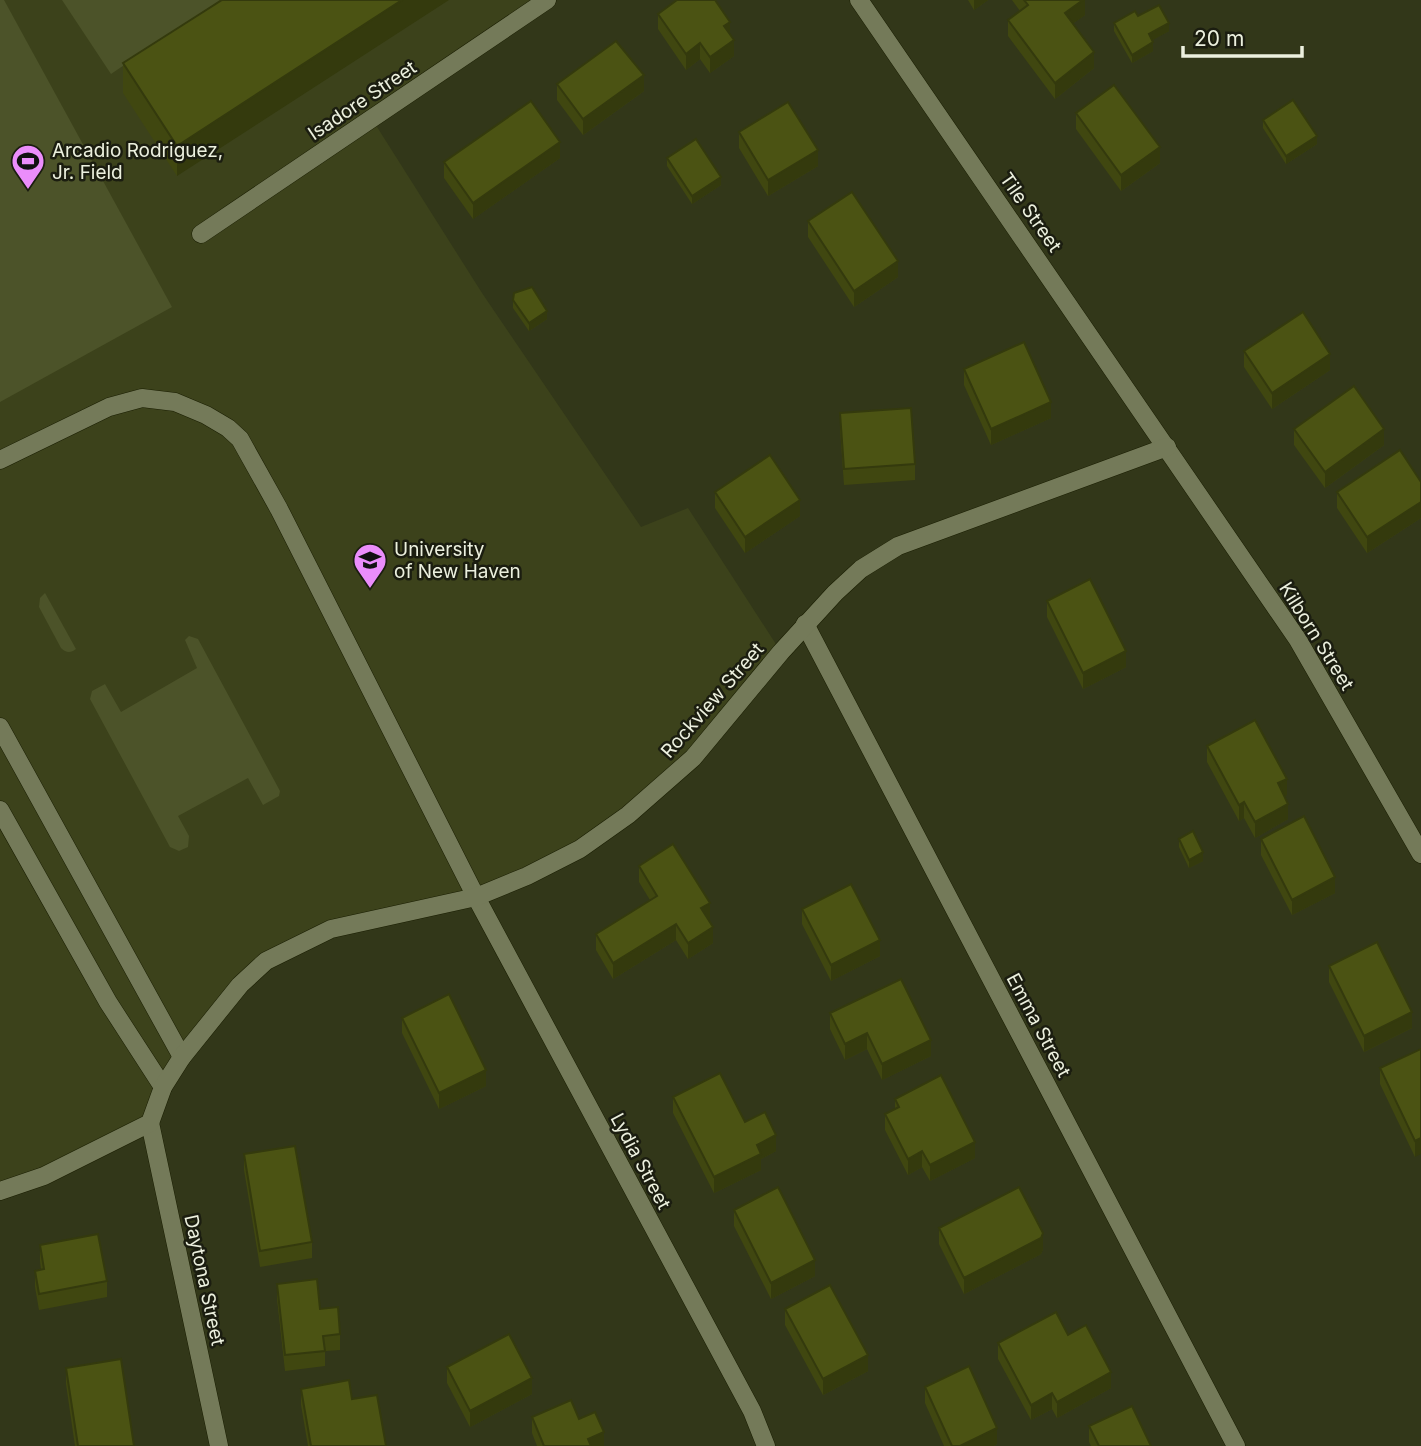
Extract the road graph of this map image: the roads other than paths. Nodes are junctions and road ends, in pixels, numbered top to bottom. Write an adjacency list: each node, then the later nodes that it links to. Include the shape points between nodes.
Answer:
1 (547, 0): 3 (street, Isadore Street)
2 (859, 0): 4 (street, Tile Street)
3 (201, 234)
4 (1167, 447): 6 (street, Rockview Street, via 898,546 861,569); 9 (street, Kilborn Street, via 1298,640)
5 (0, 460): 10 (street, Lydia Street, via 109,407 142,398 175,402 206,415 240,439)
6 (805, 624): 10 (street, Rockview Street, via 693,758 649,797 580,849); 17 (street, Emma Street)
7 (0, 727): 11 (street)
8 (0, 810): 12 (street, via 108,1002)
9 (1421, 854)
10 (476, 898): 11 (street, Rockview Street, via 331,929 266,961 240,985); 16 (street, Lydia Street, via 752,1411)
11 (182, 1057): 12 (street, Rockview Street)
12 (163, 1087): 13 (street, Rockview Street)
13 (150, 1124): 14 (street, via 44,1176); 15 (street, Daytona Street)
14 (0, 1191)
15 (219, 1446)
16 (766, 1446)
17 (1236, 1446)

